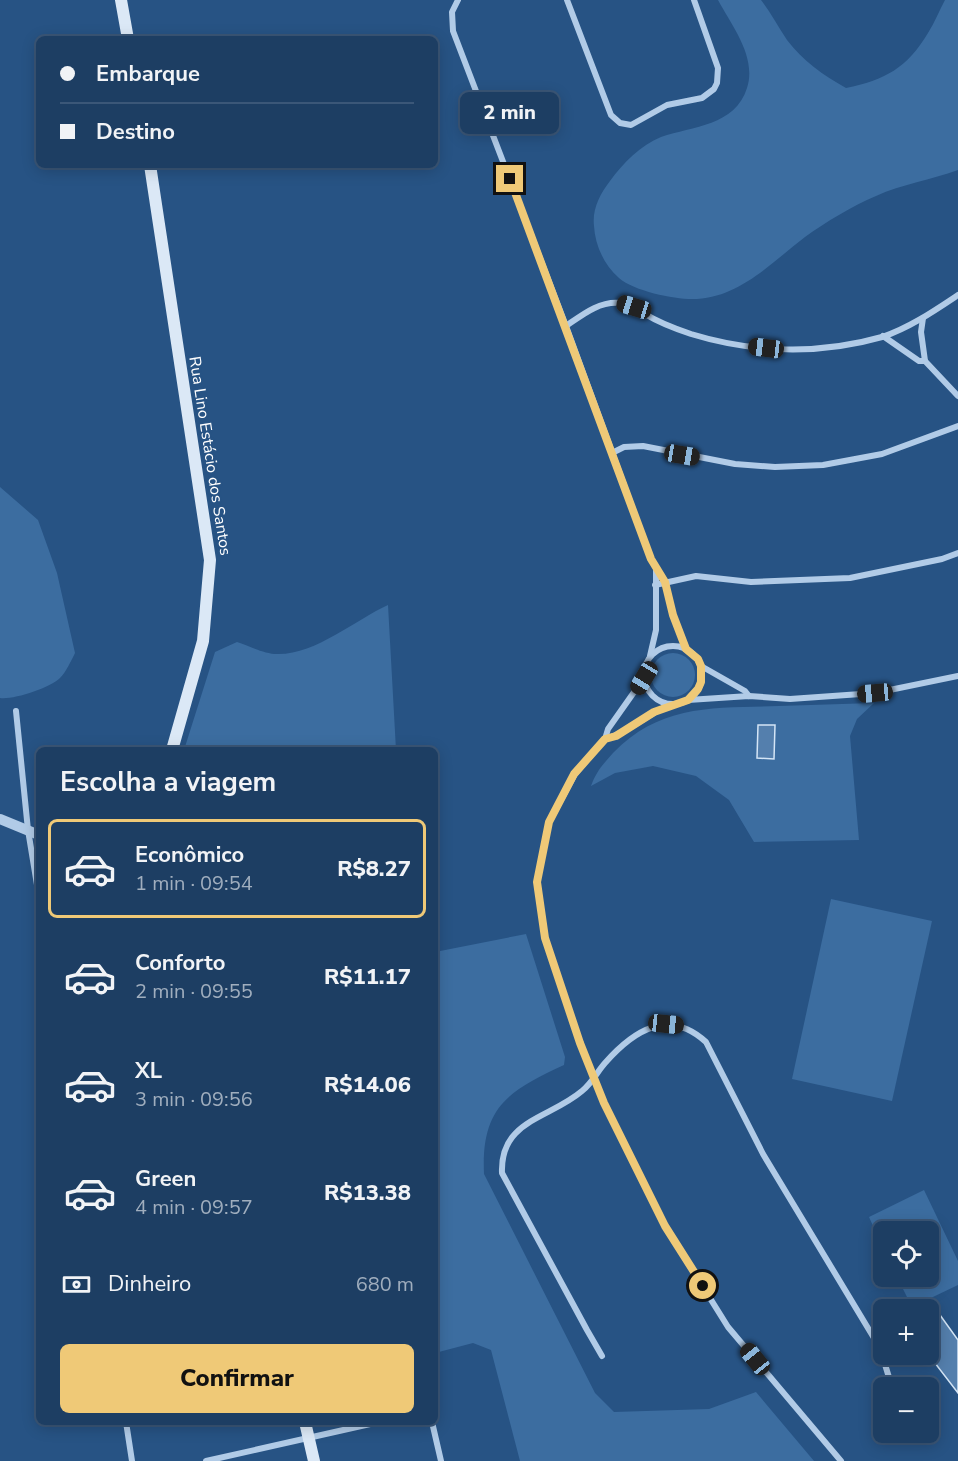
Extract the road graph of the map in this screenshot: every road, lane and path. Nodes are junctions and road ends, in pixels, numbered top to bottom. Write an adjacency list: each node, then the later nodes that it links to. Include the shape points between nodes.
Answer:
1 (121, 0): 5 (main road)
2 (458, 0): 9 (street, via 452,12 453,31)
3 (567, 0): 4 (street, via 611,115 620,123 631,125 668,105 702,98 717,83 718,68)
4 (694, 0)
5 (127, 36)
6 (150, 168): 29 (main road, Rua Lino Estácio dos Santos, via 210,561 203,641)
7 (958, 295): 8 (street)
8 (922, 318): 10 (street); 11 (street)
9 (566, 327): 10 (street, via 593,308 620,303 691,334 748,346 783,350 830,348); 14 (street)
10 (883, 336): 11 (street)
11 (925, 361): 12 (street)
12 (958, 396)
13 (958, 426): 14 (street, via 882,454 823,465 735,464 643,446 624,447)
14 (612, 453): 16 (street)
15 (958, 553): 17 (street, via 850,578 750,582 696,576)
16 (656, 570): 17 (street); 18 (street)
17 (665, 582): 18 (street); 19 (street)
18 (655, 585): 20 (street, via 656,630)
19 (686, 649): 20 (street, via 662,648); 21 (street)
20 (650, 657): 23 (street)
21 (701, 666): 24 (street); 25 (street, via 701,682)
22 (958, 676): 24 (street, via 875,693 790,699)
23 (644, 678): 26 (street, via 654,697); 28 (street)
24 (749, 696): 25 (street)
25 (688, 700): 26 (street)
26 (674, 704): 28 (street)
27 (16, 711): 31 (street)
28 (605, 739): 34 (street, via 574,774 549,822 537,882 545,938)
29 (173, 747)
30 (0, 819): 31 (street)
31 (28, 830): 32 (street); 33 (street)
32 (36, 834)
33 (36, 879)
34 (594, 1079): 35 (street, via 582,1092 514,1132 506,1144 502,1173); 36 (street, via 606,1063 651,1026 681,1025 706,1041 763,1154 876,1340); 46 (street, via 665,1226 728,1327)
35 (603, 1356)
36 (889, 1377)
37 (126, 1425): 42 (street)
38 (306, 1425): 41 (main road)
39 (365, 1425): 41 (street)
40 (433, 1425): 45 (street)
41 (309, 1438): 43 (street); 44 (main road)
42 (132, 1461)
43 (206, 1461)
44 (314, 1461)
45 (441, 1461)
46 (841, 1461)

